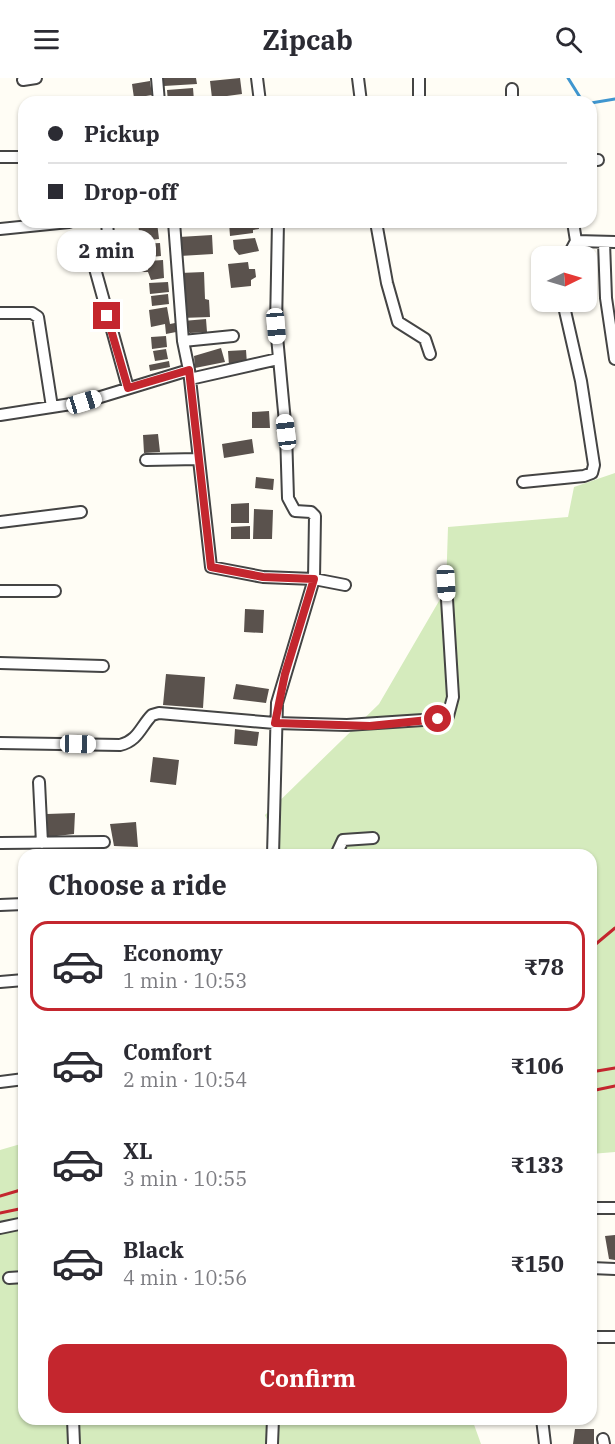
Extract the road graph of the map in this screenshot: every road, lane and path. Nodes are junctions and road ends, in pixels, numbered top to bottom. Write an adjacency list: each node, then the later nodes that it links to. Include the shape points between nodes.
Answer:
1 (36, 78): 6 (street)
2 (157, 78): 8 (street)
3 (257, 78): 9 (street)
4 (358, 78): 10 (street)
5 (419, 78): 11 (street)
6 (23, 80)
7 (512, 89): 12 (street)
8 (158, 96)
9 (259, 96)
10 (360, 96)
11 (420, 96)
12 (512, 96)
13 (0, 156): 14 (street)
14 (18, 157)
15 (18, 227): 21 (street)
16 (107, 228): 33 (street, via 109,248 94,265)
17 (174, 228): 28 (street)
18 (278, 228): 30 (street)
19 (377, 228): 29 (street, via 398,321 425,339)
20 (574, 228): 22 (street)
21 (0, 229)
22 (576, 241): 23 (street); 24 (street)
23 (609, 242): 31 (street, via 606,298)
24 (573, 246)
25 (565, 312): 38 (street, via 594,465 592,473 584,476)
26 (0, 313): 34 (street, via 32,313 38,317)
27 (232, 336): 28 (street)
28 (183, 341): 32 (street)
29 (430, 354)
30 (278, 359): 32 (street); 41 (street, via 288,498 295,511 315,516)
31 (615, 359)
32 (190, 375): 33 (street); 36 (street)
33 (128, 388): 34 (street)
34 (52, 407): 35 (street)
35 (0, 415)
36 (198, 459): 37 (street); 41 (street, via 211,567 263,577)
37 (146, 460)
38 (523, 482)
39 (81, 513): 40 (street)
40 (0, 522)
41 (314, 579): 43 (street); 48 (street, via 285,674)
42 (446, 583): 48 (street, via 453,697 448,716 370,726)
43 (345, 585)
44 (0, 591): 45 (street)
45 (55, 591)
46 (0, 663): 47 (street)
47 (103, 666)
48 (275, 723): 49 (street, via 159,713 152,714 129,743 120,745); 55 (street)
49 (0, 743)
50 (39, 782): 54 (street)
51 (373, 838): 56 (street, via 343,840)
52 (105, 842): 54 (street)
53 (0, 843): 54 (street)
54 (42, 843)
55 (273, 849)
56 (337, 849)
57 (18, 904): 58 (street)
58 (0, 905)
59 (18, 980): 60 (street)
60 (0, 982)
61 (18, 1080): 62 (street)
62 (0, 1082)
63 (615, 1208): 64 (street)
64 (597, 1209)
65 (18, 1224): 66 (street)
66 (0, 1228)
67 (597, 1268): 68 (street)
68 (615, 1269)
69 (18, 1277): 70 (street)
70 (9, 1278)
71 (597, 1337): 72 (street)
72 (615, 1337)
73 (73, 1425): 76 (street)
74 (273, 1425): 77 (street)
75 (543, 1425): 78 (street)
76 (74, 1444)
77 (272, 1444)
78 (545, 1444)

